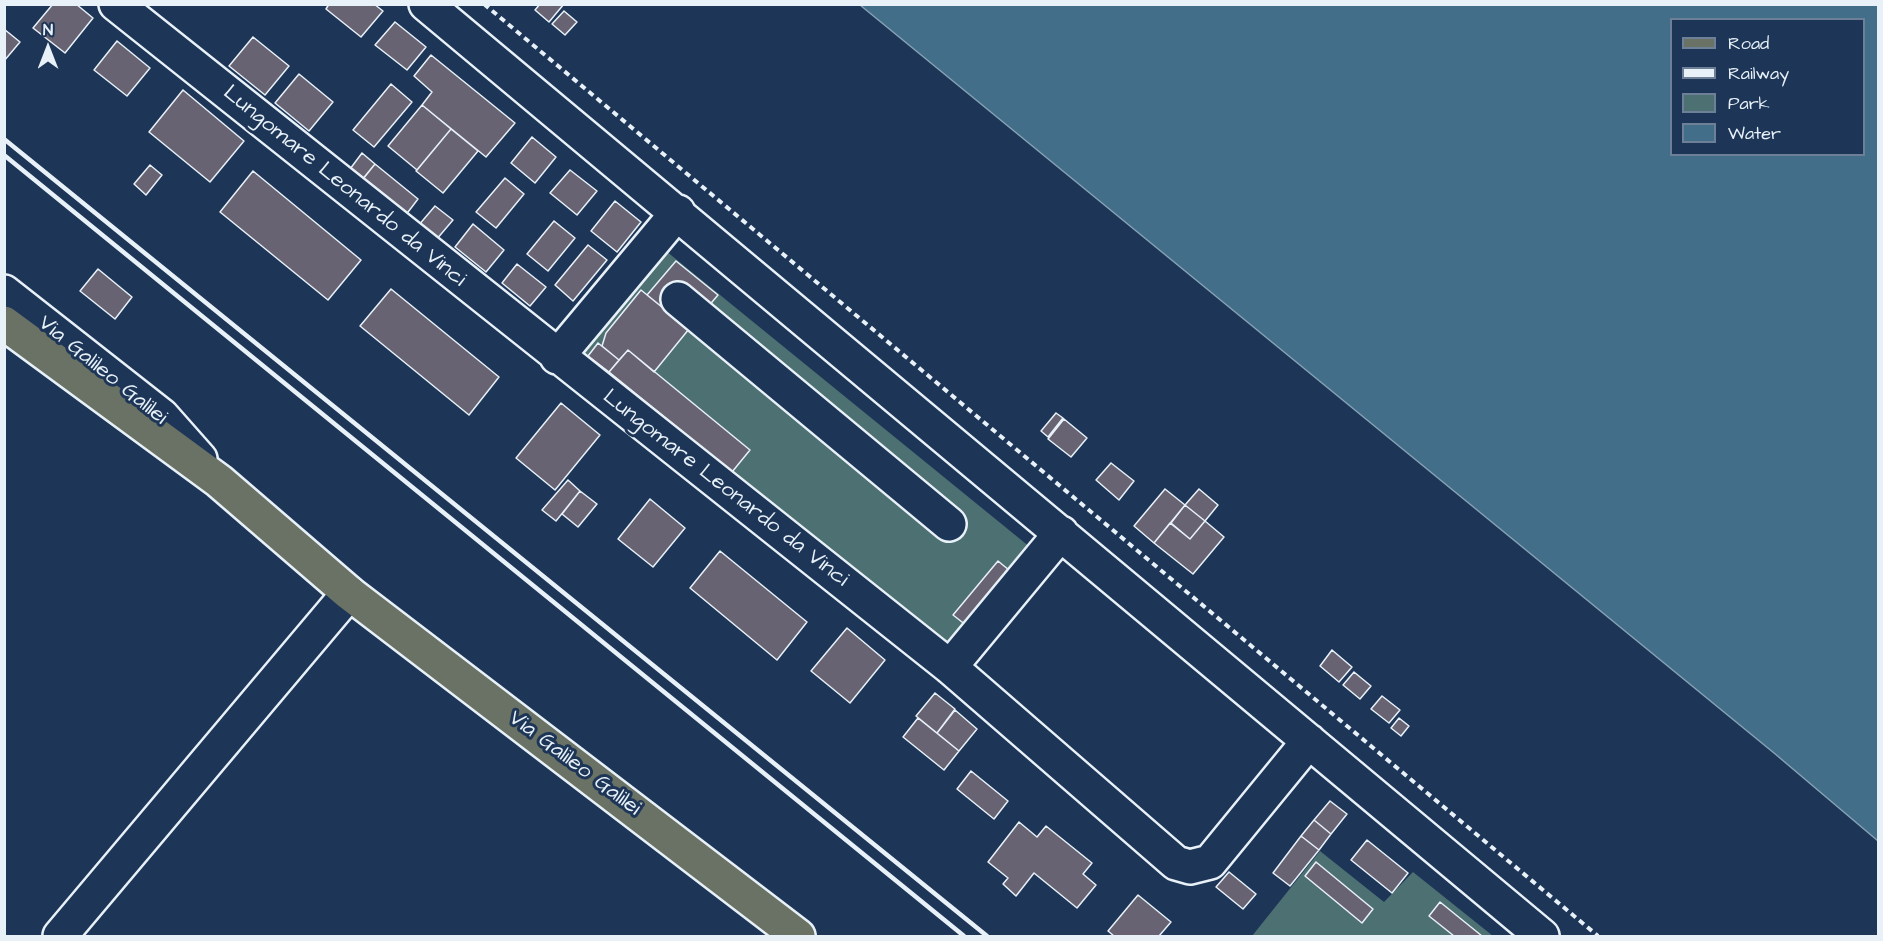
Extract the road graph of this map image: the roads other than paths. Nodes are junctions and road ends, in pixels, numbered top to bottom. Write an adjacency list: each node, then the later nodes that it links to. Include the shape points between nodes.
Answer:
1 (116, 4): 7 (street, Lungomare Leonardo da Vinci)
2 (426, 4): 3 (street)
3 (678, 212): 7 (street); 10 (street)
4 (4, 292): 8 (street, Via Galileo Galilei, via 162,416)
5 (678, 299): 9 (street)
6 (4, 323): 8 (main road, Via Galileo Galilei)
7 (557, 357): 12 (street, Lungomare Leonardo da Vinci)
8 (219, 481): 11 (main road, Via Galileo Galilei)
9 (949, 524)
10 (1061, 532): 12 (street); 13 (street)
11 (349, 593): 14 (street); 15 (main road, Via Galileo Galilei)
12 (950, 667): 13 (street, Lungomare Leonardo da Vinci, via 1176,863 1190,867 1210,862)
13 (1309, 741): 16 (street)
14 (60, 936)
15 (798, 936)
16 (1542, 936)

